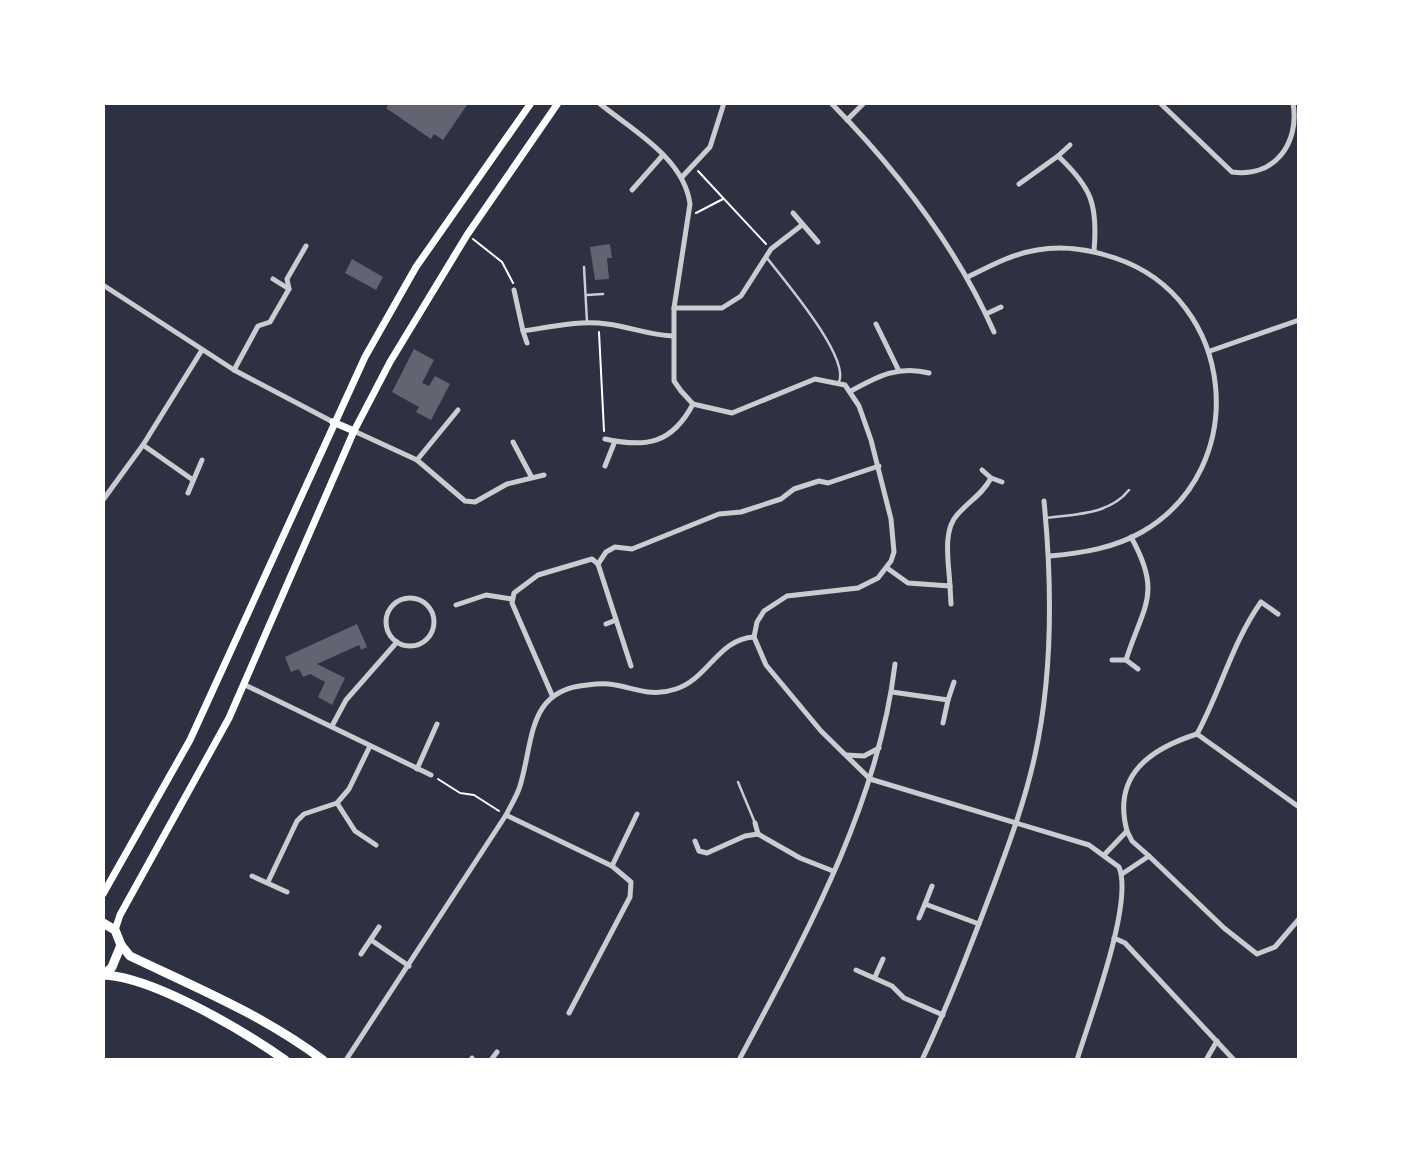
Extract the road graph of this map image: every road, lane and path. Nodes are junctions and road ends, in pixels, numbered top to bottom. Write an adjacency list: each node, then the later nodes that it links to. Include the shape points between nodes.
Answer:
1 (531, 103): 55 (main road, via 416,267)
2 (558, 103): 21 (main road)
3 (599, 103): 11 (street)
4 (724, 103): 13 (street, via 710,147)
5 (831, 103): 9 (street)
6 (864, 103): 9 (street)
7 (1160, 103): 8 (street, via 1232,172 1246,174 1259,173 1288,145)
8 (1293, 103)
9 (847, 120): 28 (street, via 915,200)
10 (1070, 145): 12 (street)
11 (663, 155): 14 (street); 16 (street)
12 (1058, 156): 15 (street); 25 (street, via 1091,196 1097,221)
13 (695, 167): 14 (street); 17 (path)
14 (682, 177): 19 (street, via 688,193)
15 (1019, 184)
16 (632, 190)
17 (724, 199): 19 (path); 24 (path)
18 (793, 213): 20 (street)
19 (687, 217): 36 (street)
20 (802, 225): 22 (street); 24 (street)
21 (467, 234): 32 (path, via 502,262); 56 (main road, via 420,308)
22 (818, 242)
23 (306, 246): 31 (street, via 287,279)
24 (772, 250): 26 (street)
25 (1094, 251): 28 (street, via 1073,247 1037,250); 47 (street, via 1155,277 1185,307)
26 (766, 257): 36 (street, via 741,296 722,308); 51 (lane, via 826,340 841,369)
27 (584, 267): 34 (lane)
28 (968, 277): 37 (street)
29 (272, 279): 31 (street)
30 (103, 285): 46 (street)
31 (289, 289): 49 (street, via 270,322 258,326)
32 (514, 290): 42 (street)
33 (603, 294): 34 (lane)
34 (587, 295): 39 (lane)
35 (1001, 307): 37 (street)
36 (674, 308): 44 (street)
37 (986, 314): 43 (street)
38 (1299, 320): 47 (street)
39 (587, 322): 40 (street); 42 (street)
40 (598, 323): 44 (street); 57 (path)
41 (876, 324): 48 (street)
42 (523, 331): 45 (street)
43 (995, 332)
44 (673, 336): 53 (street, via 674,381)
45 (527, 343)
46 (202, 350): 49 (street); 60 (street)
47 (1210, 351): 76 (street, via 1216,414 1205,460 1182,498)
48 (898, 369): 50 (street); 52 (street)
49 (234, 370): 55 (street)
50 (929, 373)
51 (842, 384): 52 (street); 53 (street, via 815,379 732,413)
52 (851, 391): 64 (street)
53 (693, 404): 59 (street, via 678,430 630,446)
54 (458, 410): 62 (street)
55 (332, 422): 56 (main road); 129 (main road, via 190,740)
56 (354, 431): 62 (street); 95 (main road)
57 (606, 439): 59 (street)
58 (513, 442): 67 (street)
59 (615, 442): 63 (street)
60 (143, 445): 69 (street); 73 (street)
61 (202, 460): 69 (street)
62 (417, 460): 67 (street, via 465,501 484,499)
63 (605, 466)
64 (879, 466): 78 (street, via 794,489 781,499 741,512 719,514 632,549 615,547); 79 (street, via 894,537)
65 (982, 470): 68 (street)
66 (544, 475): 67 (street)
67 (531, 476)
68 (990, 478): 70 (street); 80 (street, via 978,498 951,524)
69 (193, 480): 72 (street)
70 (1002, 482)
71 (1129, 490): 75 (lane, via 1102,509)
72 (188, 493)
73 (103, 500)
74 (1044, 500): 75 (street)
75 (1046, 518): 77 (street)
76 (1131, 537): 77 (street, via 1097,550); 90 (street, via 1148,572 1150,590)
77 (1050, 556): 114 (street, via 1045,688 1036,752)
78 (598, 564): 81 (street, via 592,559 538,575); 85 (street)
79 (887, 568): 80 (street, via 908,583); 87 (street, via 858,588 801,592 772,603 757,622)
80 (950, 586): 82 (street)
81 (512, 599): 83 (street, via 486,595); 97 (street)
82 (951, 604)
83 (456, 605)
84 (1278, 614): 102 (street, via 1261,602 1242,629)
85 (616, 620): 86 (street); 92 (street)
86 (606, 624)
87 (754, 637): 97 (street, via 730,643 700,675 674,690 647,694 608,683 572,686); 105 (street, via 766,665)
88 (397, 642): 88 (street, via 386,623 393,604 403,598 424,601 433,612 431,635 411,646); 101 (street, via 346,700)
89 (1112, 660): 90 (street)
90 (1126, 660): 93 (street)
91 (895, 664): 96 (street)
92 (631, 666)
93 (1138, 669)
94 (954, 682): 98 (street)
95 (243, 684): 101 (street); 136 (main road, via 205,765)
96 (892, 692): 98 (street); 104 (street)
97 (552, 695): 113 (street, via 536,718 519,789)
98 (948, 700): 99 (street)
99 (943, 723)
100 (437, 724): 106 (street)
101 (332, 726): 103 (street)
102 (1198, 734): 111 (street); 116 (street, via 1162,747 1139,766 1123,796)
103 (370, 747): 106 (street); 110 (street)
104 (880, 747): 105 (street, via 864,756); 108 (street)
105 (843, 754): 108 (street)
106 (417, 769): 107 (street)
107 (430, 775): 113 (path)
108 (870, 779): 114 (street); 123 (street)
109 (738, 782): 115 (lane)
110 (337, 803): 119 (street, via 355,831); 126 (street, via 304,814 297,821)
111 (1299, 807)
112 (637, 814): 122 (street)
113 (506, 815): 122 (street); 142 (street)
114 (1017, 821): 120 (street); 134 (street)
115 (755, 823): 117 (street)
116 (1127, 831): 120 (street); 121 (street)
117 (758, 834): 118 (street, via 707,853 699,851); 123 (street)
118 (695, 841)
119 (376, 845)
120 (1105, 854): 124 (street)
121 (1149, 856): 124 (street); 132 (street, via 1257,954 1275,947)
122 (612, 866): 146 (street, via 628,876 632,892)
123 (833, 871): 154 (street, via 813,921)
124 (1122, 874): 137 (street)
125 (252, 876): 126 (street)
126 (268, 882): 128 (street)
127 (932, 886): 130 (street)
128 (287, 892)
129 (103, 894)
130 (925, 904): 131 (street); 134 (street)
131 (919, 918)
132 (1299, 919)
133 (103, 923): 136 (highway)
134 (979, 924): 147 (street)
135 (379, 927): 138 (street)
136 (115, 930): 139 (highway)
137 (1114, 938): 148 (street, via 1125,943); 156 (street)
138 (371, 940): 140 (street); 142 (street)
139 (121, 945): 144 (highway, via 119,956); 151 (highway, via 130,956 208,990)
140 (361, 954)
141 (883, 959): 145 (street)
142 (409, 966): 152 (street)
143 (856, 970): 145 (street)
144 (104, 976): 150 (highway, via 135,982 202,1010)
145 (875, 977): 147 (street, via 904,998)
146 (569, 1013)
147 (943, 1015): 155 (street)
148 (1217, 1041): 157 (street); 158 (street)
149 (497, 1052): 153 (street)
150 (285, 1060)
151 (323, 1060)
152 (346, 1060)
153 (491, 1060)
154 (739, 1060)
155 (922, 1060)
156 (1077, 1060)
157 (1206, 1060)
158 (1234, 1060)

